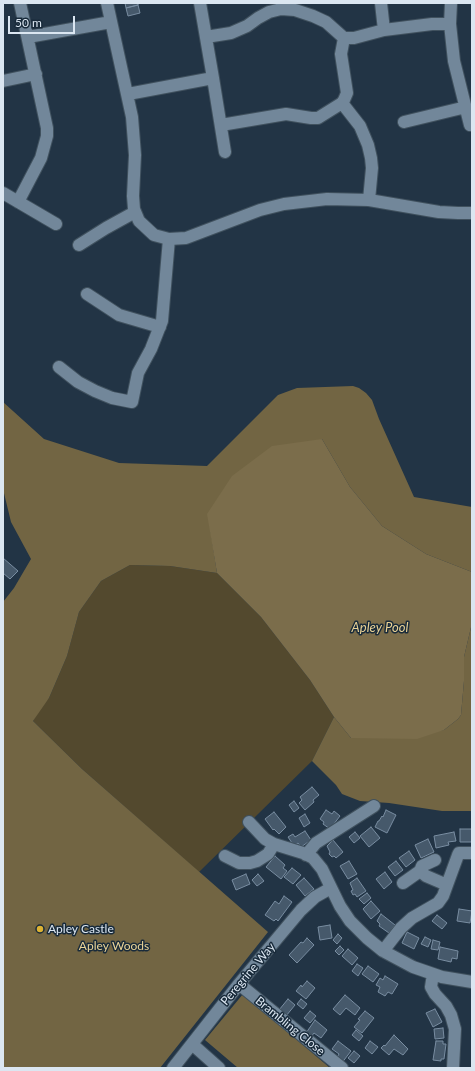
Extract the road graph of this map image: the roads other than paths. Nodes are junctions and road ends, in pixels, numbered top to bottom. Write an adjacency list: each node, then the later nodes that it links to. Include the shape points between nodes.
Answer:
1 (20, 3): 10 (street)
2 (107, 3): 6 (street)
3 (200, 3): 9 (street)
4 (381, 3): 8 (street)
5 (451, 3): 7 (street)
6 (111, 22): 10 (street); 15 (street)
7 (450, 24): 8 (street); 17 (street, via 454,61)
8 (384, 30): 11 (street)
9 (206, 37): 11 (street, via 231,33 281,9 314,16 326,22); 13 (street)
10 (28, 38): 12 (street)
11 (344, 38): 16 (street, via 341,54 347,93)
12 (36, 74): 14 (street); 24 (street, via 47,136 41,158)
13 (213, 78): 15 (street); 19 (street)
14 (3, 81)
15 (128, 94): 25 (street, via 135,142)
16 (342, 104): 19 (street, via 318,118 286,114); 23 (street, via 360,126 368,145 372,168)
17 (466, 107): 18 (street); 20 (street)
18 (404, 122)
19 (221, 125): 21 (street)
20 (470, 125)
21 (225, 152)
22 (3, 193): 24 (street)
23 (369, 200): 26 (street, via 439,212); 28 (street, via 327,199 284,204 260,210 192,236)
24 (18, 202): 27 (street)
25 (135, 212): 28 (street, via 139,221 154,235); 29 (street)
26 (472, 213)
27 (56, 224)
28 (169, 239): 31 (street)
29 (79, 245)
30 (87, 294): 31 (street, via 119,314)
31 (160, 327): 32 (street, via 138,373 132,402 108,397 95,391)
32 (58, 367)
33 (374, 806): 37 (street, via 316,843)
34 (249, 822): 35 (street)
35 (274, 844): 37 (street); 38 (street, via 268,854 250,863 239,863)
36 (472, 853): 42 (street, via 459,853)
37 (306, 855): 43 (street, via 313,858 322,869)
38 (225, 856)
39 (435, 860): 40 (street, via 422,866)
40 (420, 872): 41 (street); 42 (street)
41 (403, 883)
42 (447, 885): 44 (street, via 438,903 412,918)
43 (331, 888): 44 (street, via 350,921); 47 (street, Peregrine Way, via 301,910)
44 (383, 951): 45 (street)
45 (433, 974): 46 (street); 52 (street, via 432,987 451,1015 455,1029)
46 (472, 982)
47 (239, 984): 48 (street, Peregrine Way); 51 (street, Brambling Close)
48 (192, 1044): 49 (street, Peregrine Way); 50 (street)
49 (173, 1068)
50 (219, 1068)
51 (342, 1068)
52 (452, 1068)

